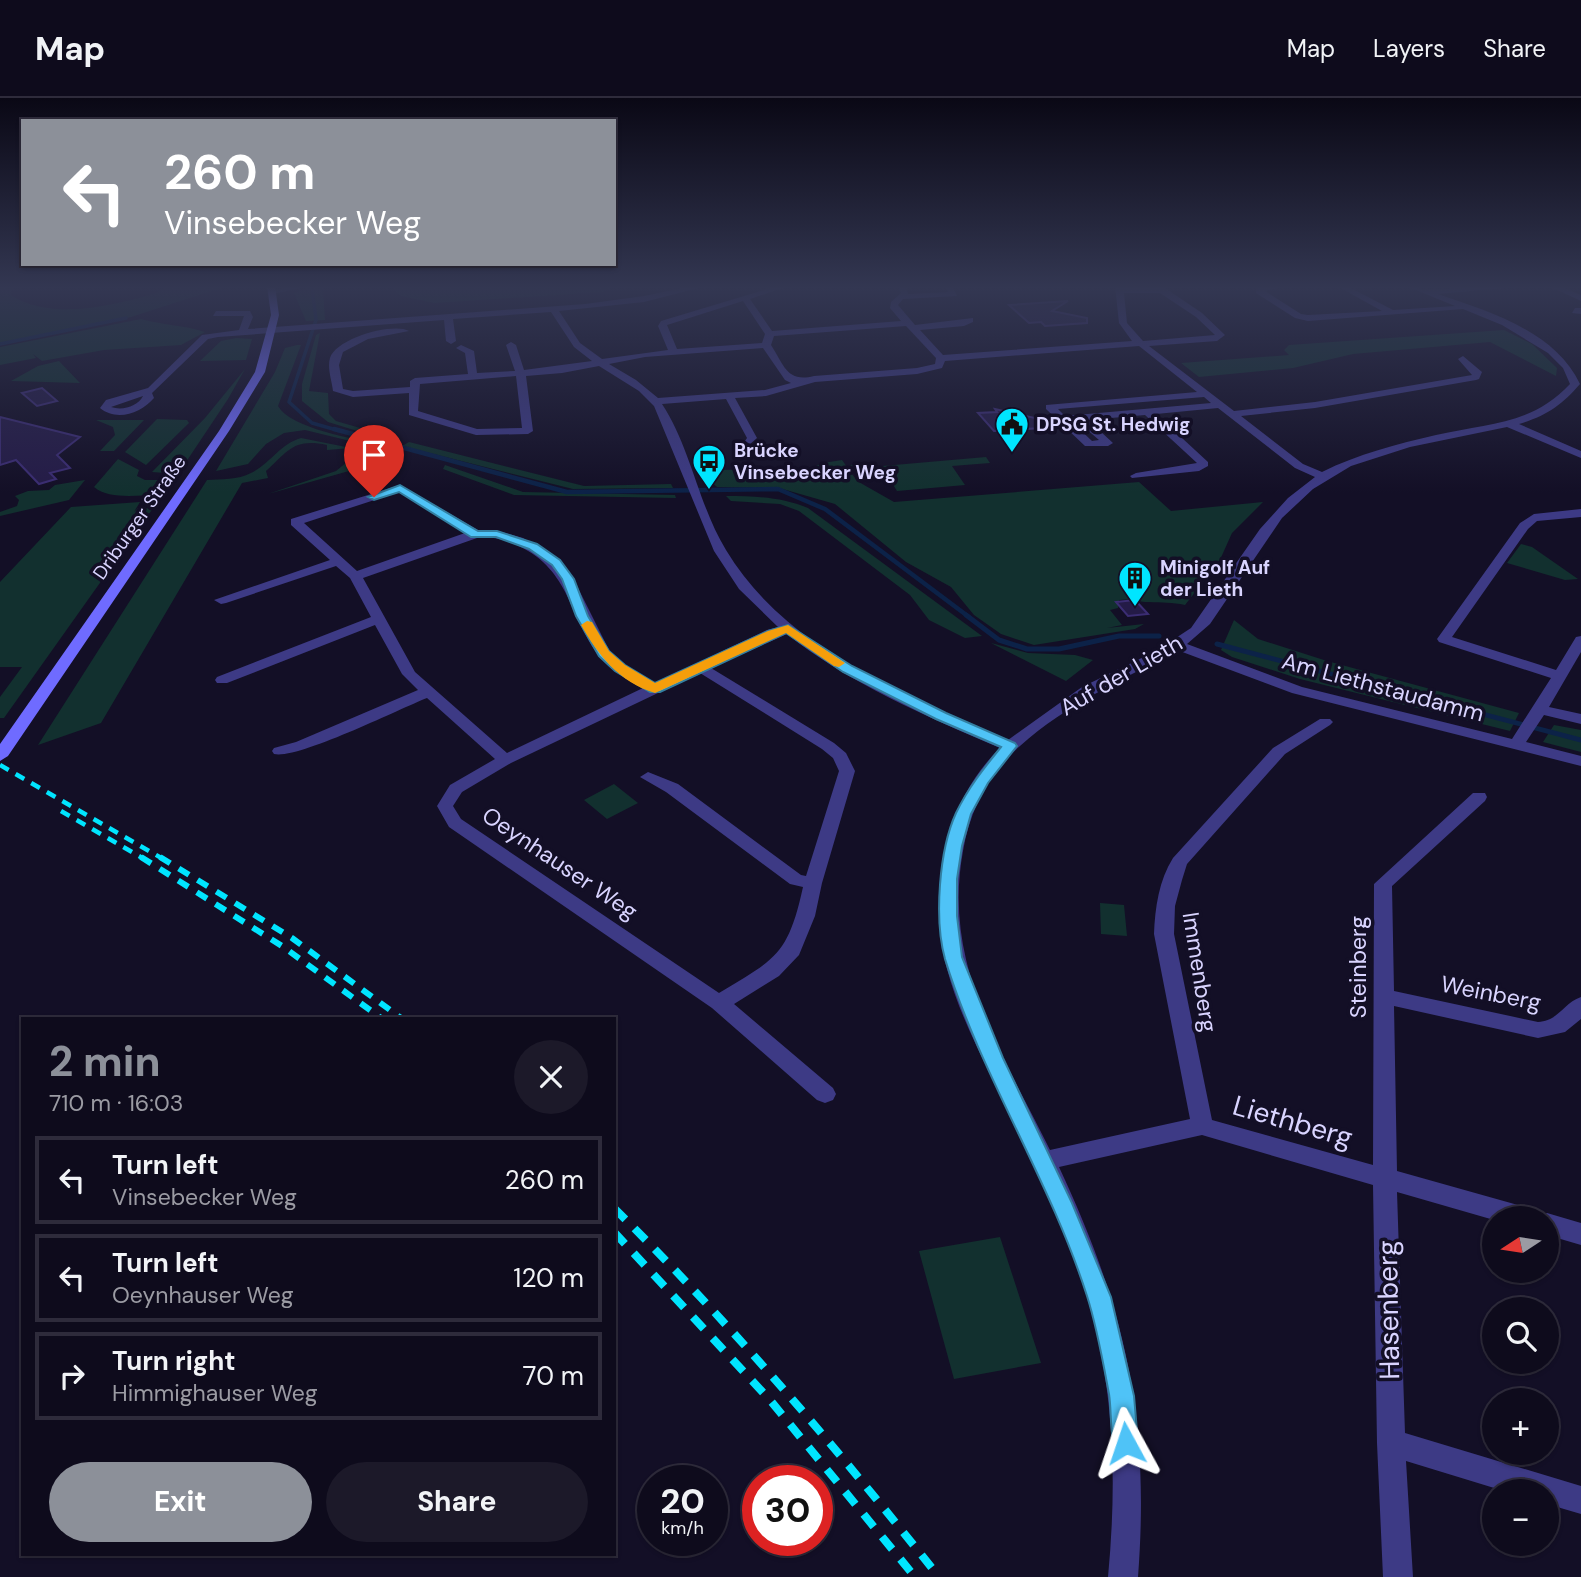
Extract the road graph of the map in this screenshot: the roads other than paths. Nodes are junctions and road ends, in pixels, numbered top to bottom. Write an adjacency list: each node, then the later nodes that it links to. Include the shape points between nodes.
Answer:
1 (186, 355): 21 (street)
2 (265, 355): 57 (main road, Driburger Straße, via 260,372 224,431)
3 (336, 355): 20 (street, via 338,391 353,394)
4 (470, 355): 17 (street)
5 (514, 355): 16 (street)
6 (591, 355): 15 (street)
7 (646, 355): 15 (street)
8 (773, 355): 18 (street, via 788,378)
9 (938, 355): 13 (street)
10 (987, 355): 13 (street)
11 (1154, 355): 22 (street)
12 (1557, 355): 19 (street, Auf der Lieth)
13 (941, 358): 18 (street, via 939,366 932,369)
14 (1463, 359): 27 (street, via 1473,365 1476,377 1315,405)
15 (599, 362): 16 (street); 24 (street)
16 (521, 374): 17 (street); 31 (street)
17 (473, 377): 20 (street)
18 (798, 382): 23 (street, via 766,393)
19 (1578, 385): 30 (street, Auf der Lieth, via 1557,404)
20 (414, 386): 31 (street, via 413,413 477,432)
21 (147, 393)
22 (1204, 394): 25 (street); 29 (street, via 1050,407)
23 (729, 396): 24 (street); 32 (street)
24 (656, 401): 43 (street, via 712,537 746,589)
25 (1219, 405): 26 (street); 27 (street)
26 (1147, 411): 28 (street); 35 (street, via 1204,464)
27 (1231, 414): 36 (street, via 1299,466)
28 (1080, 418): 29 (street); 29 (street, via 1108,443 1089,444)
29 (1062, 419)
30 (1508, 423): 34 (street); 36 (street, Auf der Lieth, via 1377,452)
31 (528, 431): 33 (street)
32 (750, 442)
33 (533, 444)
34 (1581, 454)
35 (1136, 476)
36 (1322, 476): 45 (street, Auf der Lieth, via 1277,513 1207,618)
37 (1581, 513): 47 (street, via 1534,518 1524,526 1444,639)
38 (475, 534): 39 (street, via 400,488 295,522); 40 (street); 49 (street, via 516,540 556,563 604,653)
39 (339, 561): 40 (street); 41 (street)
40 (355, 576): 42 (street)
41 (221, 600)
42 (379, 619): 48 (street); 50 (street, via 409,674)
43 (788, 629): 46 (street, Oeynhauser Weg); 55 (street, via 847,669)
44 (1581, 640): 47 (street)
45 (1176, 645): 54 (street, Am Liethstaudamm, via 1297,690); 55 (street, Auf der Lieth, via 1095,685)
46 (700, 667): 49 (street, Oeynhauser Weg); 62 (street, via 828,746 845,763 847,771)
47 (1560, 676): 52 (street)
48 (222, 680)
49 (655, 689): 58 (street, Oeynhauser Weg)
50 (427, 692): 56 (street); 58 (street)
51 (1581, 719): 52 (street)
52 (1532, 721): 54 (street)
53 (1325, 722): 67 (street, Immenberg, via 1279,751 1179,862 1170,885 1164,934)
54 (1516, 744): 59 (street, Am Liethstaudamm)
55 (1010, 746): 68 (street, Auf der Lieth, via 981,781 963,814 949,879 949,916 954,957 972,1008)
56 (280, 751)
57 (0, 756)
58 (505, 760): 64 (street, Oeynhauser Weg, via 456,789 445,806 455,823)
59 (1581, 761)
60 (649, 777): 62 (street, via 672,788 796,880)
61 (1479, 797): 63 (street, Steinberg, via 1383,884)
62 (813, 883): 64 (street, via 789,955 772,971)
63 (1382, 996): 65 (street, Weinberg, via 1538,1030 1563,1025); 69 (street, Steinberg)
64 (719, 1003): 66 (street, Oeynhauser Weg)
65 (1581, 1005)
66 (825, 1094)
67 (1202, 1126): 68 (street, Liethberg); 69 (street, Liethberg)
68 (1042, 1161): 75 (street, Auf der Lieth, via 1099,1297 1121,1396 1129,1514)
69 (1385, 1178): 70 (street, Liethberg); 73 (street, Hasenberg)
70 (1483, 1206)
71 (1559, 1228): 72 (street)
72 (1581, 1234)
73 (1391, 1443): 74 (street); 76 (street, Hasenberg)
74 (1581, 1500)
75 (1123, 1577)
76 (1398, 1577)

